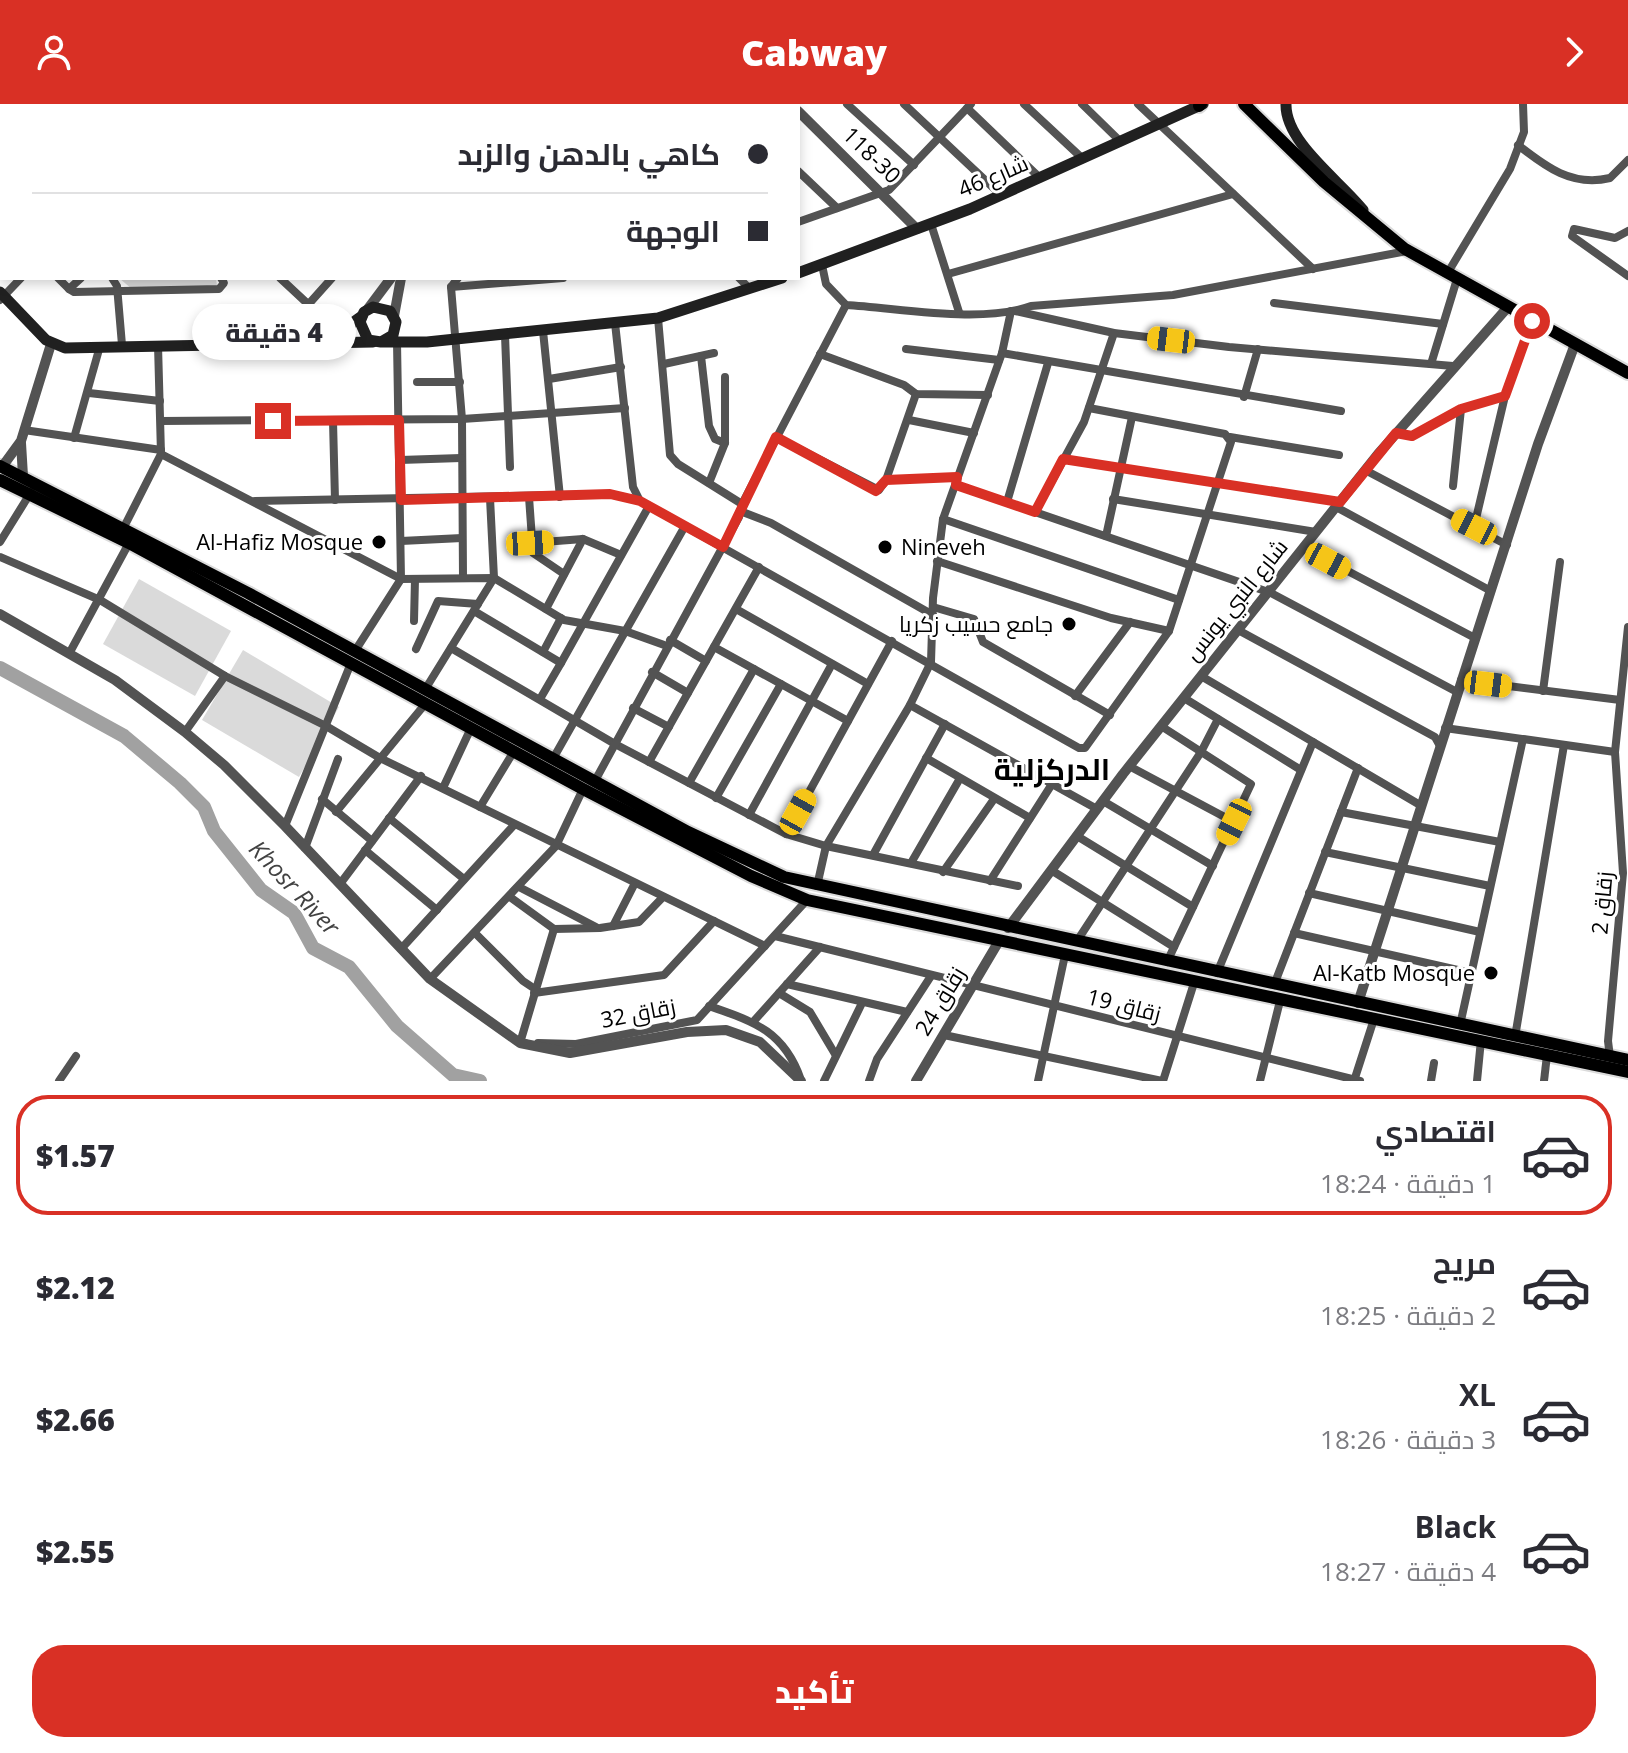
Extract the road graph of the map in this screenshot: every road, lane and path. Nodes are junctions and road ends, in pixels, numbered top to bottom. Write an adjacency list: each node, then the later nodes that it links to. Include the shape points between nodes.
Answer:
1 (847, 104): 18 (street)
2 (904, 104): 13 (street)
3 (1024, 104): 16 (street)
4 (1082, 104): 14 (street)
5 (1138, 104): 12 (street)
6 (1286, 104): 25 (main road, via 1287,122 1297,140)
7 (1523, 104): 15 (street, via 1524,132)
8 (1201, 105): 12 (main road, شارع 46)
9 (969, 106): 13 (street); 20 (street)
10 (1246, 107): 25 (main road)
11 (800, 113): 21 (street, 118-30)
12 (1161, 125): 14 (main road, شارع 46); 22 (street)
13 (940, 138): 18 (street); 23 (street)
14 (1121, 142): 16 (main road, شارع 46)
15 (1518, 145): 17 (street, via 1545,167 1576,179 1610,178); 36 (street)
16 (1083, 159): 20 (main road, شارع 46)
17 (1628, 160)
18 (914, 165): 21 (street)
19 (800, 173): 24 (street)
20 (1040, 178): 23 (main road, شارع 46)
21 (884, 192): 24 (street); 28 (street, 118-30)
22 (1233, 194): 32 (street); 34 (street)
23 (1001, 195): 27 (main road, شارع 46)
24 (837, 208): 26 (street)
25 (1368, 217): 30 (main road)
26 (800, 221)
27 (931, 224): 28 (main road, شارع 46); 34 (street)
28 (917, 229): 31 (main road, شارع 46)
29 (1628, 231): 35 (street, via 1615,238 1574,229 1572,236)
30 (1408, 250): 32 (street); 36 (main road)
31 (822, 265): 33 (main road, شارع 46); 57 (street, via 826,284)
32 (1313, 269): 59 (street, via 1173,295)
33 (800, 272)
34 (948, 274): 60 (street)
35 (1628, 276)
36 (1452, 277): 58 (main road); 66 (street)
37 (19, 280): 54 (street)
38 (60, 280): 52 (street)
39 (79, 280): 52 (street)
40 (113, 280): 53 (street)
41 (222, 280): 53 (street, via 219,289)
42 (282, 280): 56 (street)
43 (330, 280): 56 (street)
44 (390, 280): 61 (street)
45 (401, 280): 63 (street)
46 (456, 280): 50 (street)
47 (538, 280): 50 (street)
48 (741, 280): 51 (street)
49 (775, 280): 51 (main road)
50 (451, 287): 70 (street)
51 (749, 288): 62 (main road)
52 (69, 289): 53 (street)
53 (118, 293): 78 (street)
54 (1, 296): 75 (main road)
55 (1274, 303): 66 (street)
56 (309, 305): 76 (street)
57 (846, 305): 60 (street); 84 (street)
58 (1508, 307): 64 (main road); 90 (street, شارع النبي يونس)
59 (1013, 311): 60 (street); 68 (street); 86 (street)
60 (959, 312)
61 (365, 313): 63 (main road, via 385,308); 71 (main road, via 363,335); 74 (main road)
62 (658, 318): 65 (main road); 88 (street)
63 (395, 319): 71 (main road, via 393,335); 73 (main road)
64 (1532, 321): 77 (main road); 101 (street)
65 (615, 323): 67 (main road); 91 (street)
66 (1443, 324): 89 (street)
67 (543, 331): 69 (main road); 95 (street)
68 (1114, 333): 82 (street); 92 (street)
69 (505, 335): 70 (main road); 109 (street)
70 (457, 340): 73 (main road); 97 (street)
71 (378, 342): 72 (main road); 74 (main road)
72 (397, 342): 73 (main road); 112 (street)
73 (427, 342)
74 (325, 343): 76 (main road)
75 (51, 344): 80 (main road); 118 (street)
76 (273, 344): 79 (main road)
77 (1575, 344): 93 (main road); 165 (street)
78 (122, 345): 79 (main road); 80 (main road)
79 (158, 345): 103 (street)
80 (100, 346): 98 (street)
81 (906, 349): 86 (street)
82 (1258, 349): 89 (street); 102 (street)
83 (714, 353): 85 (street)
84 (820, 354): 99 (street); 119 (street)
85 (701, 356): 88 (street); 122 (street, via 709,426 715,439)
86 (1001, 357): 87 (street); 100 (street)
87 (1048, 363): 92 (street); 147 (street)
88 (664, 364): 135 (street, via 670,455)
89 (1431, 364): 90 (street)
90 (1453, 366): 117 (street, شارع النبي يونس)
91 (621, 367): 95 (street); 104 (street)
92 (1103, 373): 102 (street); 105 (street)
93 (1628, 373)
94 (725, 377): 122 (street)
95 (549, 379): 108 (street)
96 (417, 382): 97 (street)
97 (460, 382): 111 (street)
98 (89, 393): 103 (street); 121 (street)
99 (916, 394): 100 (street); 113 (street)
100 (988, 395): 116 (street)
101 (1505, 396): 106 (street); 155 (street)
102 (1244, 397): 107 (street)
103 (160, 401): 114 (street)
104 (625, 408): 108 (street); 148 (street, via 633,487)
105 (1089, 408): 110 (street); 126 (street)
106 (1461, 409): 117 (street, via 1412,436); 137 (street)
107 (1341, 411)
108 (553, 413): 109 (street); 140 (street)
109 (509, 416): 111 (street); 128 (street)
110 (1132, 417): 120 (street); 129 (street)
111 (462, 419): 112 (street); 125 (street)
112 (399, 420): 115 (street); 127 (street)
113 (909, 420): 116 (street); 133 (street)
114 (161, 421): 115 (street); 123 (street)
115 (333, 421): 144 (street)
116 (974, 433): 134 (street)
117 (1396, 433): 130 (street, شارع النبي يونس)
118 (23, 436): 121 (street); 131 (street); 132 (street)
119 (776, 437): 133 (street, via 876,491); 150 (street)
120 (1230, 437): 124 (street); 136 (street)
121 (74, 438): 123 (street)
122 (725, 443): 135 (street)
123 (161, 452): 146 (street); 156 (street)
124 (1339, 455)
125 (461, 458): 127 (street); 141 (street)
126 (1063, 459): 129 (street); 151 (street)
127 (400, 460): 145 (street)
128 (510, 467)
129 (1120, 467): 136 (street); 143 (street)
130 (1365, 470): 149 (street, شارع النبي يونس); 155 (street)
131 (1, 471): 132 (main road); 138 (main road)
132 (23, 476): 156 (main road)
133 (886, 480): 134 (street)
134 (957, 481): 147 (street); 153 (street)
135 (709, 483): 150 (street)
136 (1215, 485): 149 (street); 152 (street)
137 (1453, 486)
138 (31, 492): 162 (street); 163 (main road)
139 (529, 497): 140 (street); 142 (street); 164 (street)
140 (560, 497): 148 (street, via 610,494)
141 (460, 498): 142 (street); 145 (street); 159 (street)
142 (490, 498): 176 (street)
143 (1113, 499): 152 (street); 158 (street)
144 (335, 500): 145 (street); 146 (street)
145 (401, 500): 161 (street)
146 (255, 501): 177 (street)
147 (1007, 502): 151 (street)
148 (644, 504): 154 (street); 168 (street)
149 (1338, 504): 157 (street, شارع النبي يونس); 179 (street)
150 (741, 508): 166 (street); 186 (street)
151 (1035, 512): 158 (street)
152 (1207, 514): 157 (street); 172 (street)
153 (943, 519): 170 (street); 182 (street)
154 (685, 526): 166 (street); 194 (street)
155 (1474, 527): 165 (street)
156 (123, 529): 204 (main road)
157 (1316, 532): 167 (street, شارع النبي يونس)
158 (1106, 536): 172 (street)
159 (462, 538): 161 (street); 175 (street)
160 (583, 539): 164 (street); 168 (street); 174 (street)
161 (401, 541): 177 (street)
162 (0, 542)
163 (129, 543): 181 (street); 204 (main road)
164 (530, 543): 174 (street, via 537,557)
165 (1507, 545): 179 (street)
166 (723, 547): 173 (street); 198 (street)
167 (1304, 548): 180 (street, شارع النبي يونس); 196 (street)
168 (621, 555): 191 (street)
169 (0, 557): 181 (street)
170 (937, 561): 186 (street); 190 (street)
171 (1560, 562): 217 (street)
172 (1191, 565): 180 (street); 182 (street)
173 (759, 567): 185 (street); 197 (street)
174 (564, 574): 184 (street)
175 (463, 578): 176 (street); 178 (street)
176 (494, 578): 183 (street); 184 (street)
177 (401, 579): 178 (street); 204 (street)
178 (415, 579): 189 (street)
179 (1491, 591): 196 (street)
180 (1271, 593): 193 (street, شارع النبي يونس); 218 (street)
181 (100, 600): 202 (street); 211 (street)
182 (1179, 600): 195 (street)
183 (476, 607): 200 (street); 201 (street, via 438,601); 203 (street)
184 (546, 609): 188 (street)
185 (736, 609): 199 (street); 208 (street)
186 (933, 611): 206 (street); 220 (street, via 974,619 983,642)
187 (0, 614): 202 (street)
188 (561, 618): 191 (street); 203 (street)
189 (414, 621)
190 (1130, 622): 195 (street); 220 (street)
191 (583, 623): 194 (street); 207 (street)
192 (1628, 627): 223 (street, زقاق 2)
193 (1238, 630): 212 (street, شارع النبي يونس); 243 (street, via 1435,737)
194 (625, 631): 198 (street); 229 (street)
195 (1169, 631): 228 (street)
196 (1475, 638): 213 (street)
197 (892, 641): 206 (street); 215 (street)
198 (669, 643): 205 (street); 210 (street)
199 (714, 647): 205 (street); 209 (street)
200 (451, 648): 216 (street); 222 (street)
201 (416, 649)
202 (70, 652): 238 (street)
203 (543, 652): 207 (street)
204 (353, 657): 216 (main road); 225 (main road); 233 (street)
205 (706, 661): 219 (street)
206 (931, 662): 226 (street); 228 (street, via 1079,748 1085,748)
207 (561, 663): 222 (street)
208 (832, 664): 215 (street); 224 (street)
209 (754, 669): 214 (street); 258 (street)
210 (652, 672): 219 (street); 227 (street)
211 (225, 676): 233 (street); 238 (street)
212 (1201, 676): 221 (street, شارع النبي يونس); 240 (street)
213 (1461, 680): 217 (street); 218 (street)
214 (781, 684): 224 (street); 263 (street)
215 (868, 684): 231 (street)
216 (426, 688): 247 (main road)
217 (1543, 691): 223 (street)
218 (1457, 692): 237 (street)
219 (688, 693): 235 (street)
220 (1075, 696): 228 (street)
221 (1184, 698): 230 (street); 234 (street, شارع النبي يونس)
222 (540, 699): 229 (street)
223 (1620, 700): 246 (street, زقاق 2)
224 (811, 702): 231 (street); 271 (street)
225 (426, 703): 236 (main road); 248 (street)
226 (910, 705): 232 (street); 284 (street)
227 (633, 708): 235 (street); 241 (street)
228 (1110, 715)
229 (575, 718): 241 (street); 247 (street)
230 (1218, 719): 245 (street); 254 (street)
231 (848, 721): 279 (street)
232 (945, 724): 249 (street); 259 (street)
233 (326, 726): 248 (street); 277 (street)
234 (1161, 726): 245 (street); 252 (street, شارع النبي يونس)
235 (669, 727): 251 (street)
236 (471, 728): 244 (main road); 260 (street)
237 (1445, 728): 239 (street); 243 (street)
238 (185, 732): 277 (street)
239 (1523, 739): 242 (street); 282 (street)
240 (1313, 742): 253 (street); 254 (street)
241 (615, 744): 251 (street); 256 (street)
242 (1564, 745): 246 (street); 352 (street)
243 (1440, 746): 267 (street)
244 (514, 751): 261 (main road); 268 (street)
245 (1201, 752): 262 (street); 274 (street, via 1251,784)
246 (1615, 752): 362 (street, زقاق 2, via 1624,860 1608,1041)
247 (554, 757): 256 (main road)
248 (380, 758): 255 (street); 269 (street)
249 (926, 758): 257 (street); 288 (street)
250 (338, 759): 264 (street)
251 (649, 762): 258 (street)
252 (1129, 766): 262 (street); 266 (street, شارع النبي يونس)
253 (1358, 768): 267 (street); 270 (street)
254 (1301, 770): 329 (street)
255 (421, 776): 260 (street); 272 (street)
256 (596, 779): 299 (main road, via 688,832 784,877)
257 (959, 780): 265 (street); 289 (street)
258 (689, 783): 263 (street)
259 (1052, 784): 266 (street); 273 (street)
260 (443, 788): 268 (street)
261 (583, 789): 283 (street); 306 (main road)
262 (1176, 790): 274 (street); 278 (street)
263 (716, 798): 271 (street)
264 (322, 799): 269 (street); 285 (street)
265 (994, 799): 273 (street); 294 (street)
266 (1100, 805): 278 (street); 280 (street, شارع النبي يونس)
267 (1420, 805): 275 (street)
268 (480, 807): 276 (street)
269 (336, 812): 281 (street)
270 (1341, 812): 275 (street); 287 (street)
271 (749, 815): 279 (street)
272 (389, 818): 281 (street); 295 (street)
273 (1030, 818): 296 (street)
274 (1234, 822): 291 (street)
275 (1414, 823): 282 (street); 292 (street)
276 (514, 825): 283 (street); 295 (street)
277 (285, 826): 285 (street)
278 (1151, 829): 290 (street); 291 (street)
279 (786, 834): 284 (street)
280 (1077, 836): 290 (street); 293 (street, شارع النبي يونس)
281 (372, 841): 286 (street)
282 (1500, 842): 301 (street)
283 (556, 846): 297 (street); 302 (street)
284 (826, 846): 288 (street); 299 (street)
285 (305, 848): 298 (street)
286 (365, 850): 298 (street); 309 (street)
287 (1325, 852): 292 (street); 303 (street)
288 (873, 855): 289 (street)
289 (911, 863): 294 (street)
290 (1127, 866): 307 (street); 308 (street)
291 (1213, 866): 308 (street)
292 (1399, 868): 301 (street); 310 (street)
293 (1051, 870): 307 (street); 314 (street, شارع النبي يونس)
294 (943, 872): 296 (street)
295 (464, 879): 309 (street)
296 (990, 881): 300 (street)
297 (635, 883): 305 (street); 312 (street)
298 (340, 884): 325 (street)
299 (816, 886): 314 (main road)
300 (1018, 886)
301 (1490, 886): 316 (street)
302 (519, 887): 304 (street); 313 (street)
303 (1309, 893): 310 (street); 318 (street)
304 (510, 897): 315 (street); 317 (street)
305 (663, 897): 311 (street); 312 (street, via 639,922)
306 (807, 900): 319 (street, زقاق 32); 320 (main road)
307 (1103, 903): 321 (street); 324 (street)
308 (1193, 907): 324 (street)
309 (437, 910): 325 (street)
310 (1386, 910): 316 (street); 326 (street)
311 (714, 921): 322 (street); 337 (street, via 664,975)
312 (613, 926): 313 (street)
313 (600, 928): 315 (street)
314 (1008, 928): 321 (main road)
315 (554, 929): 337 (street)
316 (1480, 932): 330 (street)
317 (475, 933): 332 (street); 337 (street)
318 (1294, 933): 326 (street); 335 (street)
319 (775, 936): 322 (street, زقاق 32); 323 (street, زقاق 19)
320 (999, 941): 327 (main road); 336 (street, زقاق 24)
321 (1077, 942): 328 (main road)
322 (765, 946): 342 (street, زقاق 32)
323 (820, 947): 331 (street, زقاق 19); 334 (street)
324 (1174, 947): 328 (street)
325 (401, 949): 332 (street)
326 (1372, 952): 330 (street); 341 (street)
327 (1065, 955): 333 (main road); 343 (street)
328 (1167, 962): 329 (main road)
329 (1217, 973): 335 (main road)
330 (1471, 973): 348 (street)
331 (931, 976): 336 (street, زقاق 19); 344 (street)
332 (430, 979): 354 (street)
333 (1194, 983): 339 (main road); 351 (street)
334 (787, 984): 338 (street); 340 (street)
335 (1274, 985): 341 (main road)
336 (973, 987): 343 (street, زقاق 19); 350 (street, زقاق 24)
337 (535, 991): 354 (street)
338 (779, 993): 347 (street); 355 (street, via 810,1012)
339 (1280, 1001): 345 (main road); 359 (street)
340 (862, 1003): 344 (street); 355 (street)
341 (1358, 1003): 348 (main road)
342 (709, 1006): 346 (street, زقاق 32); 347 (street)
343 (1054, 1007): 351 (street, زقاق 19); 356 (street)
344 (907, 1012): 367 (street)
345 (1374, 1019): 353 (main road); 363 (street)
346 (697, 1020): 349 (street); 354 (street, زقاق 32, via 576,1044)
347 (753, 1022): 365 (street, via 794,1058)
348 (1460, 1025): 352 (main road)
349 (687, 1032): 354 (street, via 570,1053); 365 (street, via 726,1030 750,1036 781,1058)
350 (944, 1035): 356 (street); 368 (street, زقاق 24)
351 (1177, 1036): 359 (street, زقاق 19); 370 (street)
352 (1515, 1037): 362 (main road)
353 (1481, 1040): 357 (main road); 373 (street)
354 (520, 1043)
355 (835, 1054): 366 (street)
356 (1044, 1054): 369 (street); 370 (street)
357 (1547, 1055): 362 (main road); 374 (street)
358 (76, 1056): 364 (street)
359 (1266, 1057): 363 (street, زقاق 19); 371 (street)
360 (1628, 1060): 362 (main road)
361 (1434, 1063): 372 (street)
362 (1618, 1070)
363 (1356, 1080)
364 (59, 1081)
365 (801, 1081)
366 (824, 1081)
367 (869, 1081)
368 (916, 1081)
369 (1038, 1081)
370 (1163, 1081)
371 (1260, 1081)
372 (1431, 1081)
373 (1477, 1081)
374 (1544, 1081)

